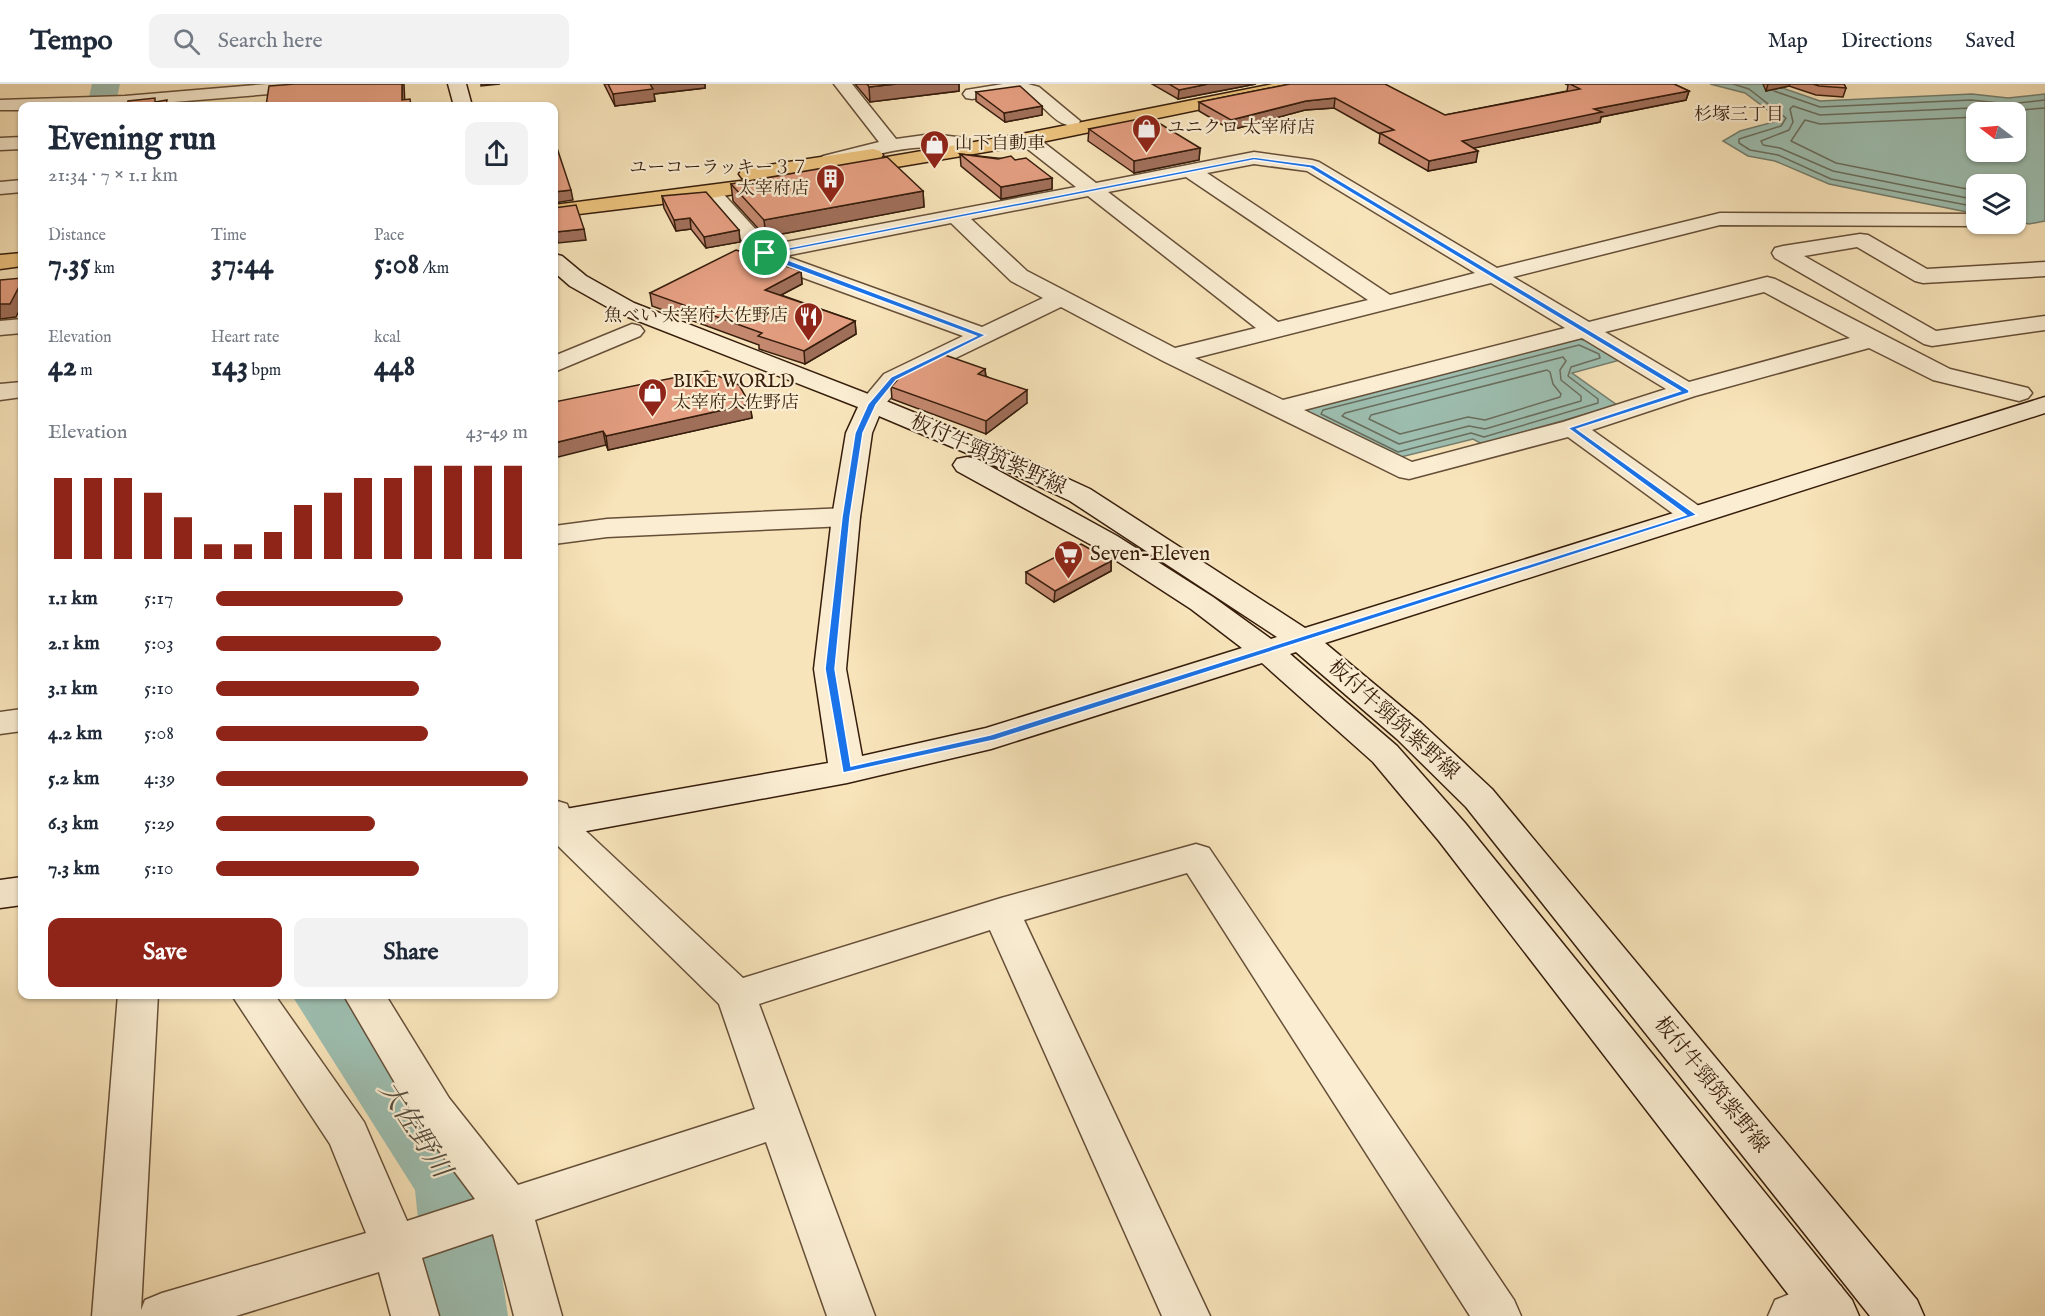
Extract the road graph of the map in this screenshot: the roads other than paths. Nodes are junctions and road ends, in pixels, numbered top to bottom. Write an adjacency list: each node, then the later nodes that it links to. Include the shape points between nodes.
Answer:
1 (331, 84): 6 (street)
2 (457, 84): 10 (street)
3 (843, 84): 18 (street)
4 (1258, 84): 13 (main road)
5 (1293, 84): 14 (main road)
6 (245, 94): 8 (street)
7 (972, 94): 13 (street, via 1019,87 1033,91)
8 (123, 98): 9 (street)
9 (93, 102)
10 (462, 102)
11 (0, 105): 12 (street)
12 (18, 105)
13 (1071, 121): 15 (main road)
14 (1027, 138): 23 (street); 24 (main road)
15 (958, 142): 18 (street, via 947,138); 19 (main road)
16 (18, 143): 17 (street)
17 (0, 144)
18 (892, 146): 19 (street)
19 (824, 163): 25 (main road)
20 (1190, 171): 23 (street); 38 (street, via 1254,159 1312,166); 41 (street)
21 (18, 186): 22 (street)
22 (0, 188)
23 (1094, 190): 27 (street); 45 (street)
24 (711, 192): 26 (main road); 33 (street)
25 (558, 199)
26 (558, 211)
27 (956, 216): 33 (street); 40 (street, via 1019,276)
28 (1966, 220): 38 (street, via 1720,219)
29 (1989, 234): 30 (street, via 1986,237 1913,231)
30 (1860, 240): 37 (street, via 1923,276); 42 (street, via 1783,253 1932,339)
31 (18, 251): 32 (main road)
32 (0, 253)
33 (765, 253): 48 (street)
34 (18, 260): 35 (main road)
35 (0, 262)
36 (558, 264): 58 (street, 板付牛頸筑紫野線, via 578,282 626,308)
37 (2045, 269)
38 (1494, 275): 41 (street); 47 (street)
39 (558, 294): 46 (street, 板付牛頸筑紫野線)
40 (1061, 298): 48 (street); 50 (street)
41 (1386, 302): 45 (street)
42 (2045, 322)
43 (18, 326): 44 (street)
44 (0, 328)
45 (1273, 330): 50 (street)
46 (632, 331): 51 (street); 58 (street, 板付牛頸筑紫野線)
47 (1585, 331): 49 (street, via 1767,284); 53 (street); 57 (street)
48 (982, 335): 58 (street, via 893,378)
49 (1871, 340): 53 (street); 55 (street, via 1942,375)
50 (1172, 356): 57 (street)
51 (558, 363)
52 (18, 390): 54 (street)
53 (1686, 391): 59 (street)
54 (0, 392)
55 (2019, 393)
56 (2045, 405): 60 (street)
57 (1281, 408): 59 (street, via 1409,471)
58 (868, 413): 61 (street, via 859,433); 63 (street, 板付牛頸筑紫野線, via 1107,542 1202,603)
59 (1572, 428): 60 (street)
60 (1693, 515): 63 (street)
61 (846, 517): 62 (street, via 607,528); 66 (street, via 830,669)
62 (558, 534)
63 (1283, 644): 66 (street, via 991,738); 79 (street, 板付牛頸筑紫野線, via 1444,823); 87 (street, 板付牛頸筑紫野線, via 1409,731 1479,798)
64 (18, 721): 65 (street)
65 (0, 723)
66 (847, 771): 67 (street)
67 (558, 819)
68 (558, 824): 72 (street)
69 (18, 892): 70 (street)
70 (0, 894)
71 (1001, 912): 72 (street); 85 (street); 86 (street, via 1196,857)
72 (736, 996): 76 (street)
73 (138, 999): 80 (street)
74 (254, 999): 78 (street, via 348,1136)
75 (366, 999): 77 (street, via 434,1111)
76 (780, 1119): 77 (street); 84 (street)
77 (509, 1209): 78 (street); 83 (street)
78 (395, 1246): 81 (street); 82 (street)
79 (1817, 1311)
80 (116, 1316)
81 (162, 1316)
82 (415, 1316)
83 (538, 1316)
84 (851, 1316)
85 (1186, 1316)
86 (1497, 1316)
87 (1900, 1316)

